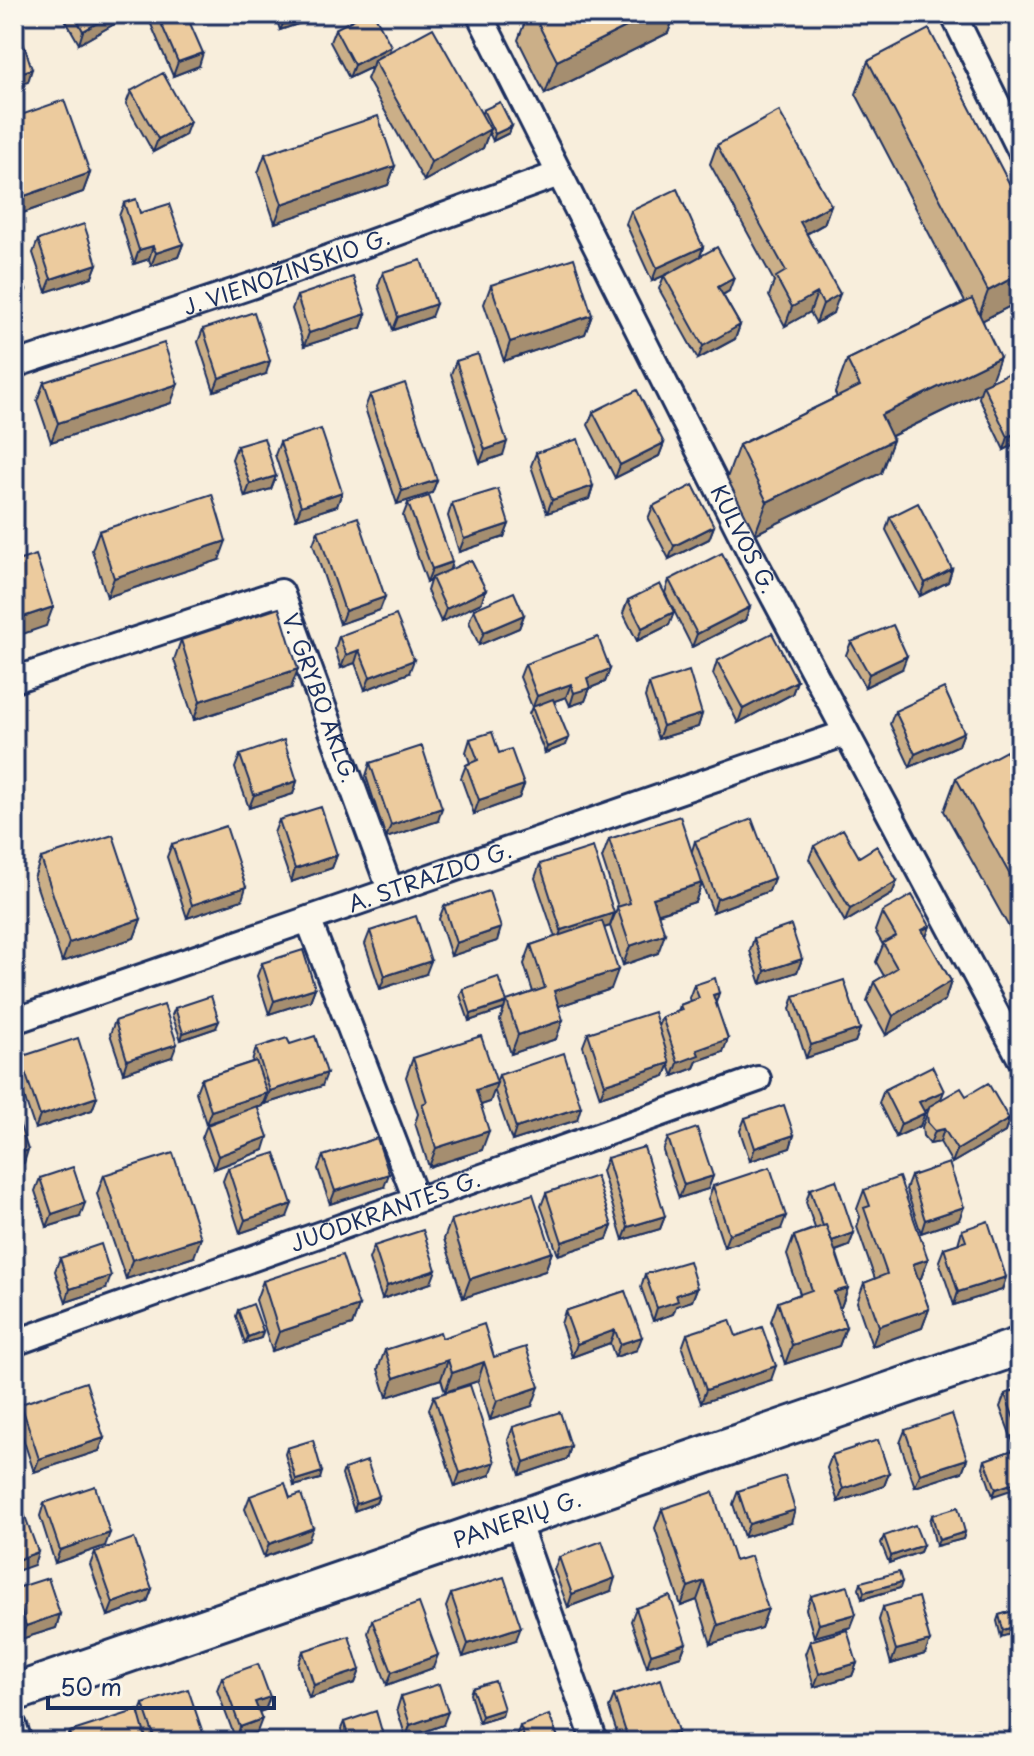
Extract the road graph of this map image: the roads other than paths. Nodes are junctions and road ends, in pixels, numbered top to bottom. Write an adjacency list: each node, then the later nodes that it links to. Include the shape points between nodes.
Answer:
1 (479, 14): 4 (street, KULVOS G.)
2 (953, 14): 3 (street)
3 (1020, 150)
4 (559, 174): 5 (street, J. VIENOŽINSKIO G.); 7 (street, KULVOS G.)
5 (14, 365)
6 (14, 680): 8 (street, V. GRYBO AKLG., via 281,592)
7 (846, 733): 8 (street, A. STRAZDO G.); 11 (street, KULVOS G.)
8 (390, 889): 9 (street, A. STRAZDO G.)
9 (308, 919): 10 (street, A. STRAZDO G.); 13 (street)
10 (14, 1021)
11 (1020, 1058)
12 (758, 1079): 13 (street, JUODKRANTĖS G.)
13 (416, 1199): 14 (street, JUODKRANTĖS G.)
14 (14, 1343)
15 (1020, 1346): 16 (main road, PANERIŲ G.)
16 (517, 1521): 17 (main road, PANERIŲ G.); 20 (street)
17 (14, 1693)
18 (14, 1726): 19 (street)
19 (19, 1742)
20 (595, 1742)

